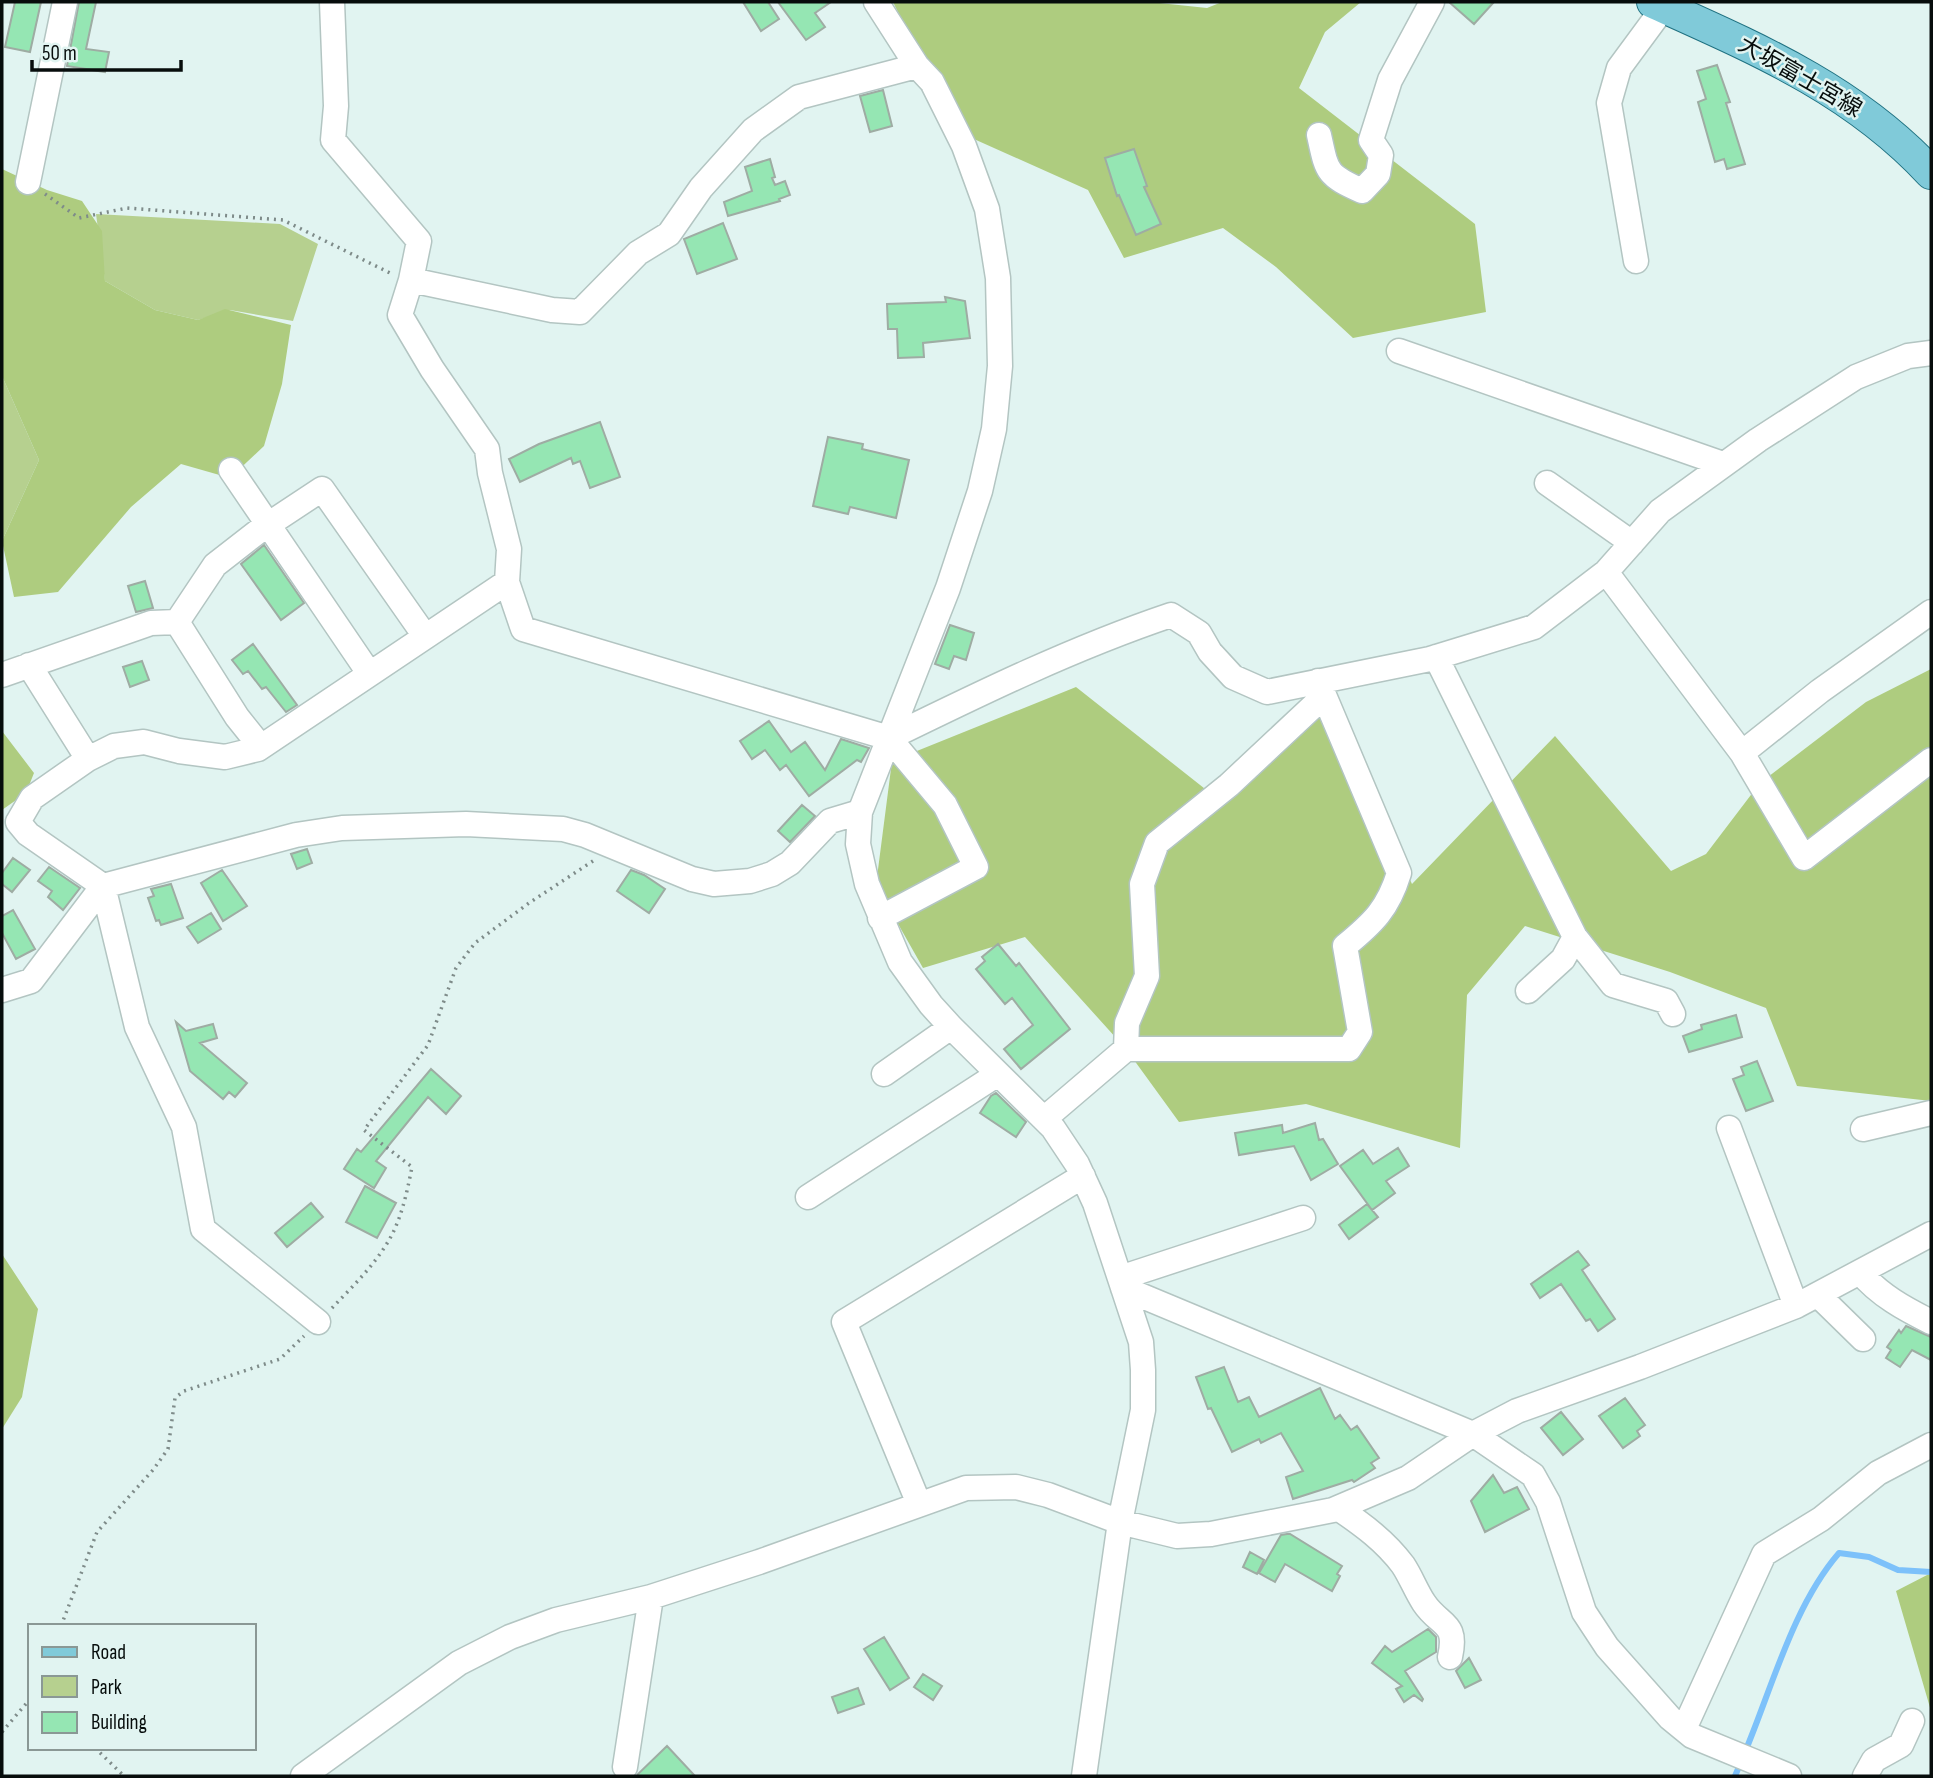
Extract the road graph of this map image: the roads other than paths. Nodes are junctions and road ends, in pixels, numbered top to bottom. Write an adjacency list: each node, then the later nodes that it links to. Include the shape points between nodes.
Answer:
1 (65, 2): 9 (street)
2 (332, 2): 11 (street, via 336,106 332,140 419,241)
3 (876, 2): 6 (street)
4 (1432, 2): 7 (street, via 1390,80 1371,139 1381,155 1378,174 1362,191 1327,169)
5 (1659, 4): 8 (main road, 大坂富士宮線, via 1770,55 1826,87 1872,119); 10 (street, via 1619,68 1609,103)
6 (917, 66): 11 (street, via 799,97 753,130 701,188 669,234 638,253 580,312); 29 (street, via 932,82 964,146 987,209 998,278 1000,366 994,429 980,491 948,588)
7 (1319, 135)
8 (1931, 173)
9 (29, 181)
10 (1636, 261)
11 (411, 280): 20 (street, via 400,315 487,449 509,549)
12 (1399, 351): 14 (street)
13 (1931, 353): 14 (street, via 1908,356 1856,377)
14 (1723, 464): 18 (street, via 1660,511)
15 (231, 470): 17 (street)
16 (1548, 483): 18 (street)
17 (267, 526): 22 (street, via 215,565); 23 (street, via 322,489); 26 (street)
18 (1632, 543): 19 (street)
19 (1606, 572): 24 (street, via 1534,627); 31 (street)
20 (507, 582): 23 (street); 29 (street, via 523,629)
21 (1931, 612): 31 (street)
22 (177, 622): 25 (street, via 151,623); 30 (street)
23 (425, 636): 26 (street)
24 (1436, 657): 28 (street); 38 (street)
25 (29, 665): 27 (street); 32 (street)
26 (369, 673): 30 (street)
27 (2, 675)
28 (1321, 689): 29 (street, via 1267,692 1233,677 1199,633 1171,615 1048,663); 43 (street, via 1228,785 1157,843 1142,884 1147,976 1127,1023); 43 (street, via 1399,873 1392,897 1370,925 1345,946 1360,1032 1349,1049)
29 (889, 738): 34 (street); 37 (street, via 946,805 976,867)
30 (261, 747): 32 (street, via 225,757 144,742 114,746)
31 (1742, 753): 33 (street, via 1804,858)
32 (88, 759): 35 (street, via 32,798)
33 (1931, 760)
34 (860, 812): 36 (street, via 830,821 790,863 750,881 714,884 692,878 563,829 466,824 342,828 296,835); 37 (street, via 858,844)
35 (10, 823): 36 (street)
36 (103, 886): 39 (street, via 31,981); 57 (street, via 137,1027 184,1127 202,1228)
37 (880, 918): 42 (street, via 900,962)
38 (1575, 937): 40 (street, via 1563,959); 41 (street, via 1613,985 1666,1001)
39 (2, 990)
40 (1528, 991)
41 (1673, 1014)
42 (951, 1027): 44 (street); 45 (street)
43 (1126, 1049): 47 (street)
44 (884, 1074)
45 (998, 1074): 47 (street); 51 (street)
46 (1931, 1113): 49 (street)
47 (1044, 1119): 50 (street)
48 (1728, 1128): 56 (street)
49 (1863, 1129)
50 (1083, 1176): 55 (street); 62 (street, via 844,1322)
51 (808, 1196)
52 (1303, 1218): 55 (street)
53 (1931, 1234): 54 (street)
54 (1860, 1272): 56 (street); 58 (street, via 1871,1286)
55 (1122, 1283): 60 (street); 64 (street, via 1140,1342 1143,1410)
56 (1807, 1300): 59 (street); 60 (street, via 1517,1411)
57 (318, 1322)
58 (1931, 1322)
59 (1863, 1339)
60 (1474, 1434): 63 (street, via 1408,1478); 68 (street, via 1533,1475 1548,1502 1584,1612 1607,1647)
61 (1931, 1445): 68 (street, via 1878,1473 1821,1520 1764,1554)
62 (919, 1504): 64 (street, via 966,1488 1016,1487); 65 (street)
63 (1338, 1508): 64 (street, via 1210,1534 1177,1536); 66 (street, via 1378,1536 1403,1566 1425,1605 1446,1624 1453,1640)
64 (1120, 1522): 71 (street)
65 (652, 1597): 69 (street); 70 (street, via 556,1620 459,1663)
66 (1450, 1657)
67 (1912, 1721): 73 (street, via 1901,1745 1874,1760)
68 (1684, 1729): 72 (street)
69 (625, 1767)
70 (303, 1776)
71 (1084, 1776)
72 (1789, 1776)
73 (1865, 1776)

